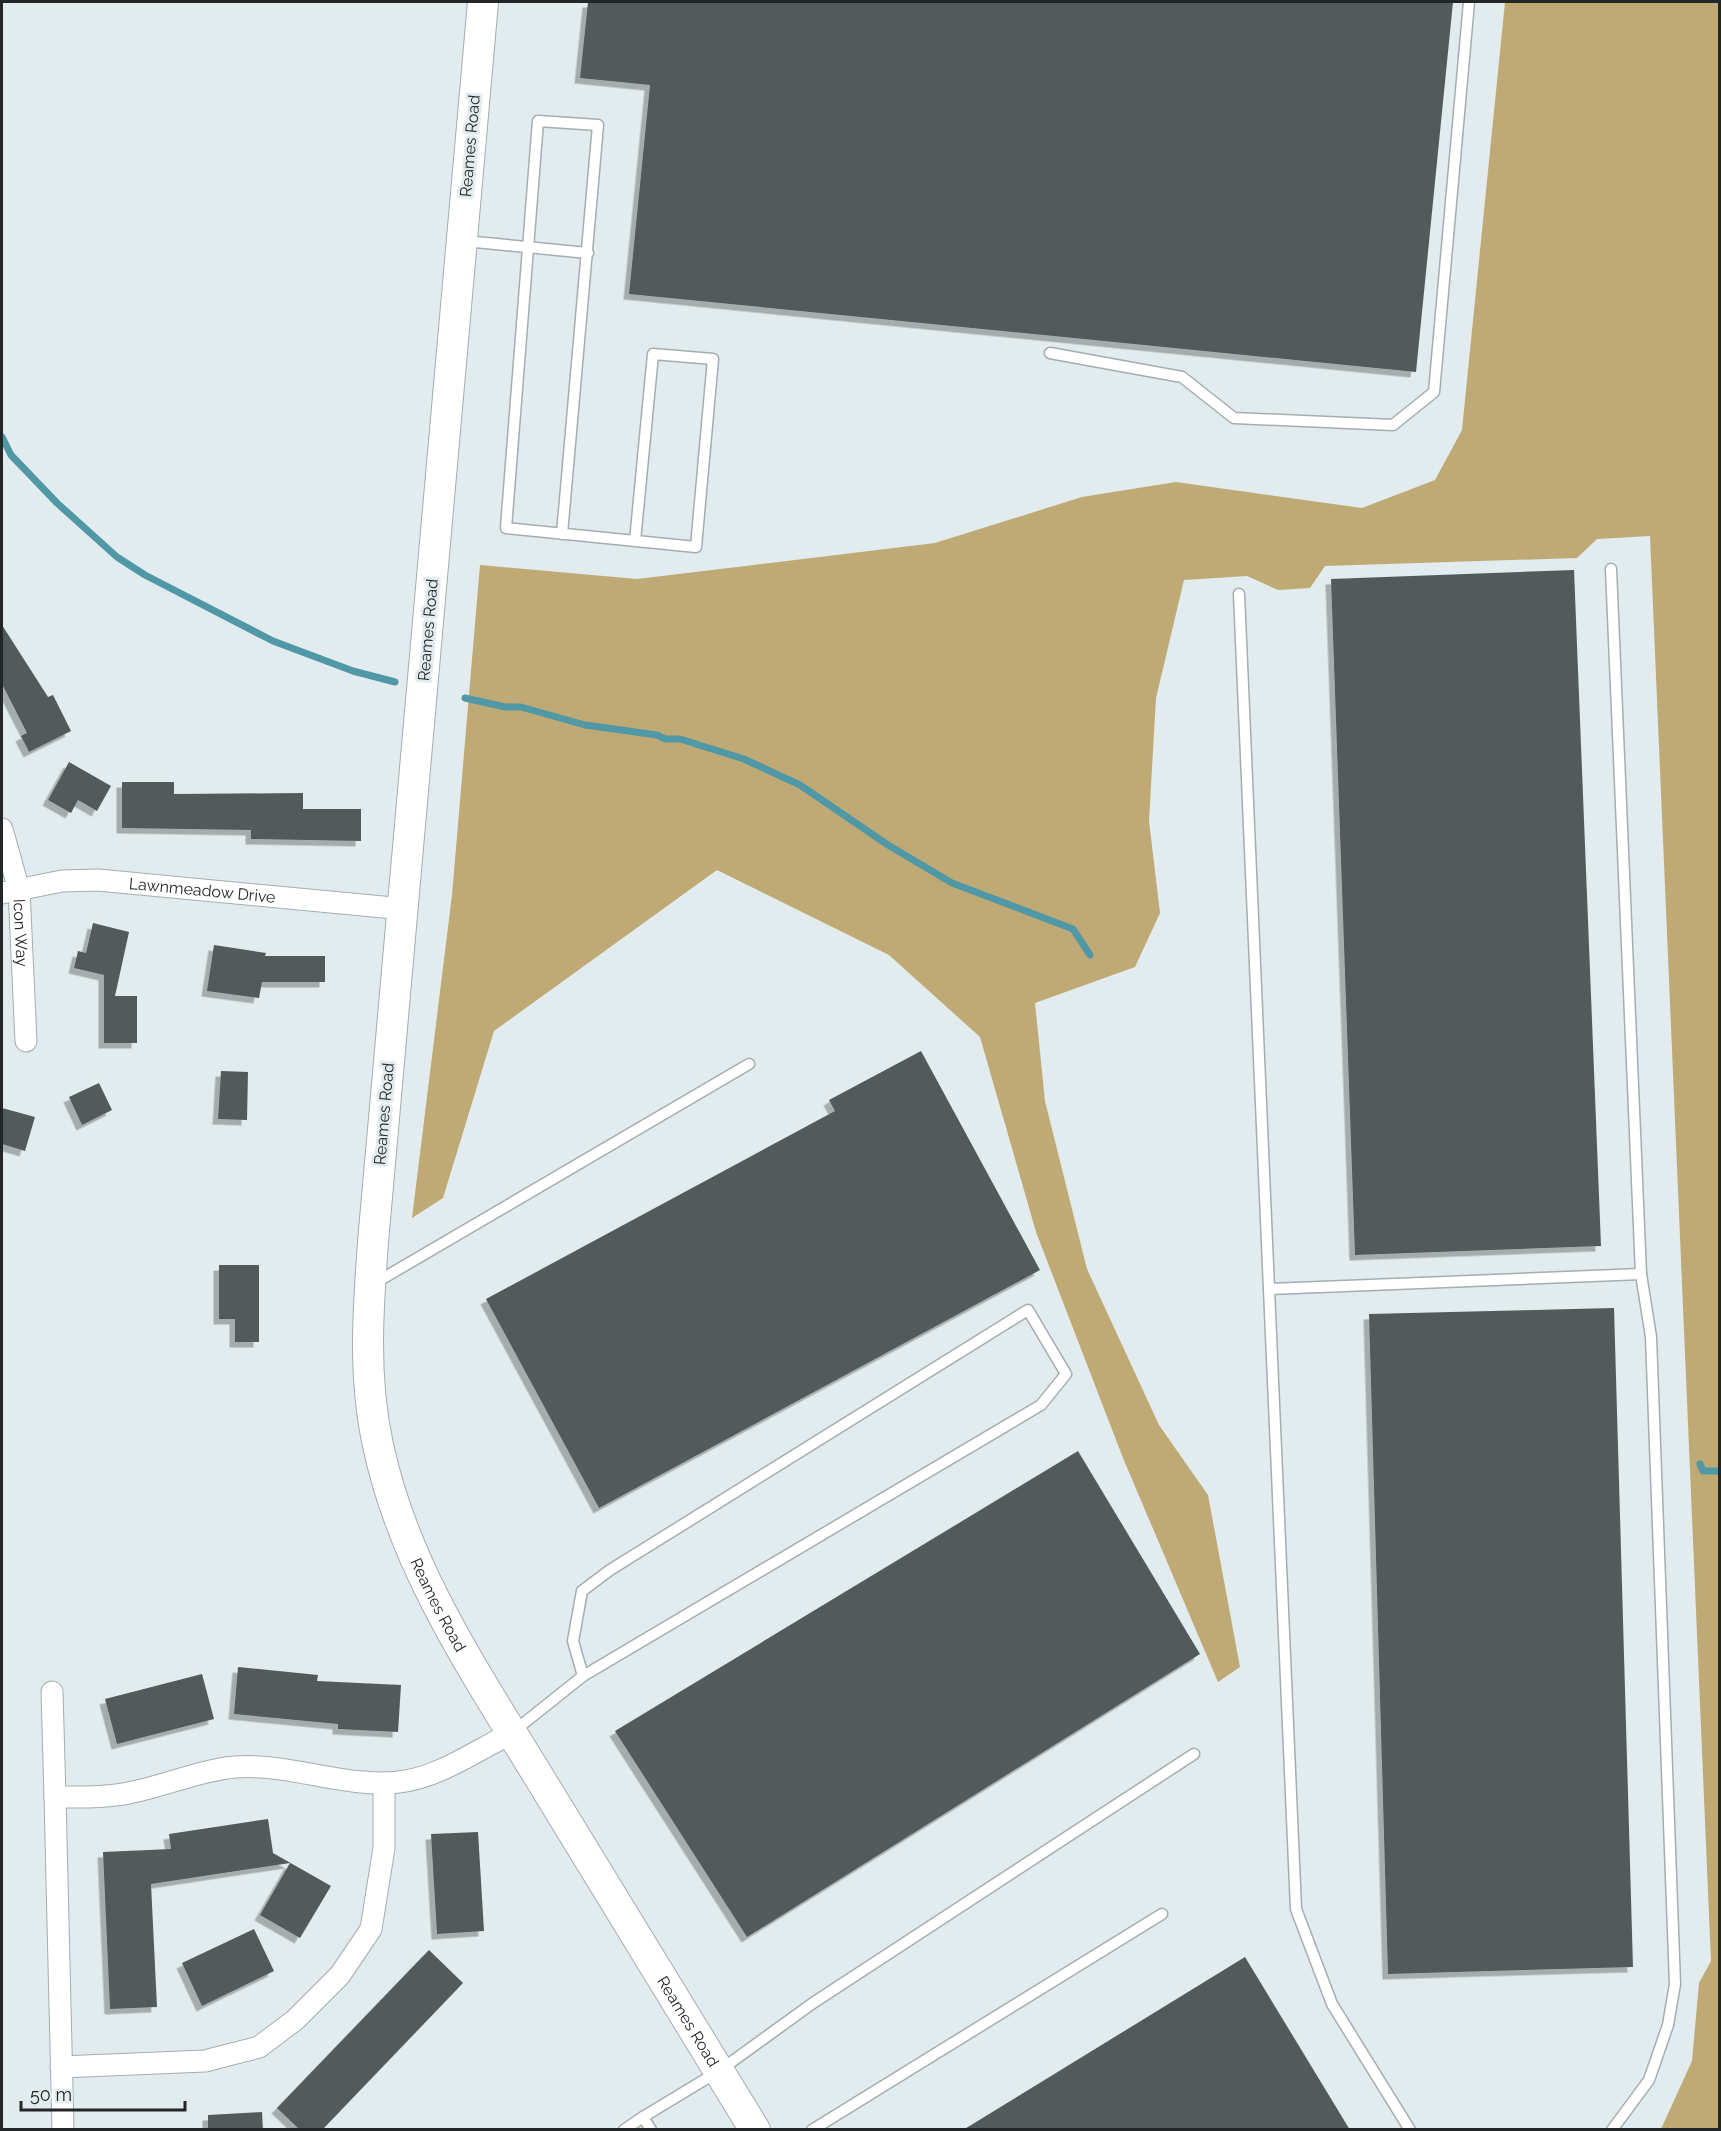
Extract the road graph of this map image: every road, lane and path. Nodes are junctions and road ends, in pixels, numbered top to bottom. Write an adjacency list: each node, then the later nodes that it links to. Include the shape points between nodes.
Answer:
1 (483, 2): 3 (main road, Reames Road)
2 (1469, 2): 6 (lane, via 1434,392 1393,425 1234,418 1182,377)
3 (462, 241): 4 (lane); 13 (main road, Reames Road)
4 (529, 247): 5 (lane); 5 (lane, via 538,121 598,126); 7 (lane, via 506,528)
5 (588, 254): 7 (lane)
6 (1050, 353)
7 (562, 534): 8 (lane)
8 (635, 541): 8 (lane, via 696,546 713,358 653,354)
9 (1611, 569): 16 (lane)
10 (1239, 594): 18 (lane)
11 (2, 829): 12 (street, Icon Way)
12 (10, 891): 13 (street, Lawnmeadow Drive, via 62,881 98,880); 14 (street, Icon Way)
13 (404, 909): 17 (main road, Reames Road)
14 (26, 1041)
15 (749, 1064): 17 (lane)
16 (1641, 1274): 18 (lane); 35 (lane, via 1651,1337 1675,1984 1668,2025 1649,2080)
17 (370, 1286): 21 (main road, Reames Road, via 368,1375 377,1444 396,1513 438,1606)
18 (1269, 1289): 34 (lane, via 1296,1908 1332,2004)
19 (583, 1676): 19 (lane, via 1041,1405 1066,1374 1028,1310 582,1591 573,1641); 21 (lane)
20 (52, 1692): 24 (street)
21 (512, 1733): 23 (street, via 433,1773); 27 (main road, Reames Road)
22 (1194, 1754): 27 (lane, via 813,2003)
23 (384, 1783): 24 (street, via 268,1767 234,1767 131,1793); 26 (street, via 384,1848 371,1929 340,1975 295,2020 259,2047 205,2061)
24 (56, 1797): 26 (street)
25 (1162, 1914): 33 (lane)
26 (62, 2067): 29 (street)
27 (719, 2071): 28 (lane); 32 (main road, Reames Road)
28 (643, 2117): 30 (lane); 31 (lane)
29 (63, 2130)
30 (624, 2130)
31 (651, 2130)
32 (755, 2130)
33 (812, 2130)
34 (1410, 2130)
35 (1612, 2130)

